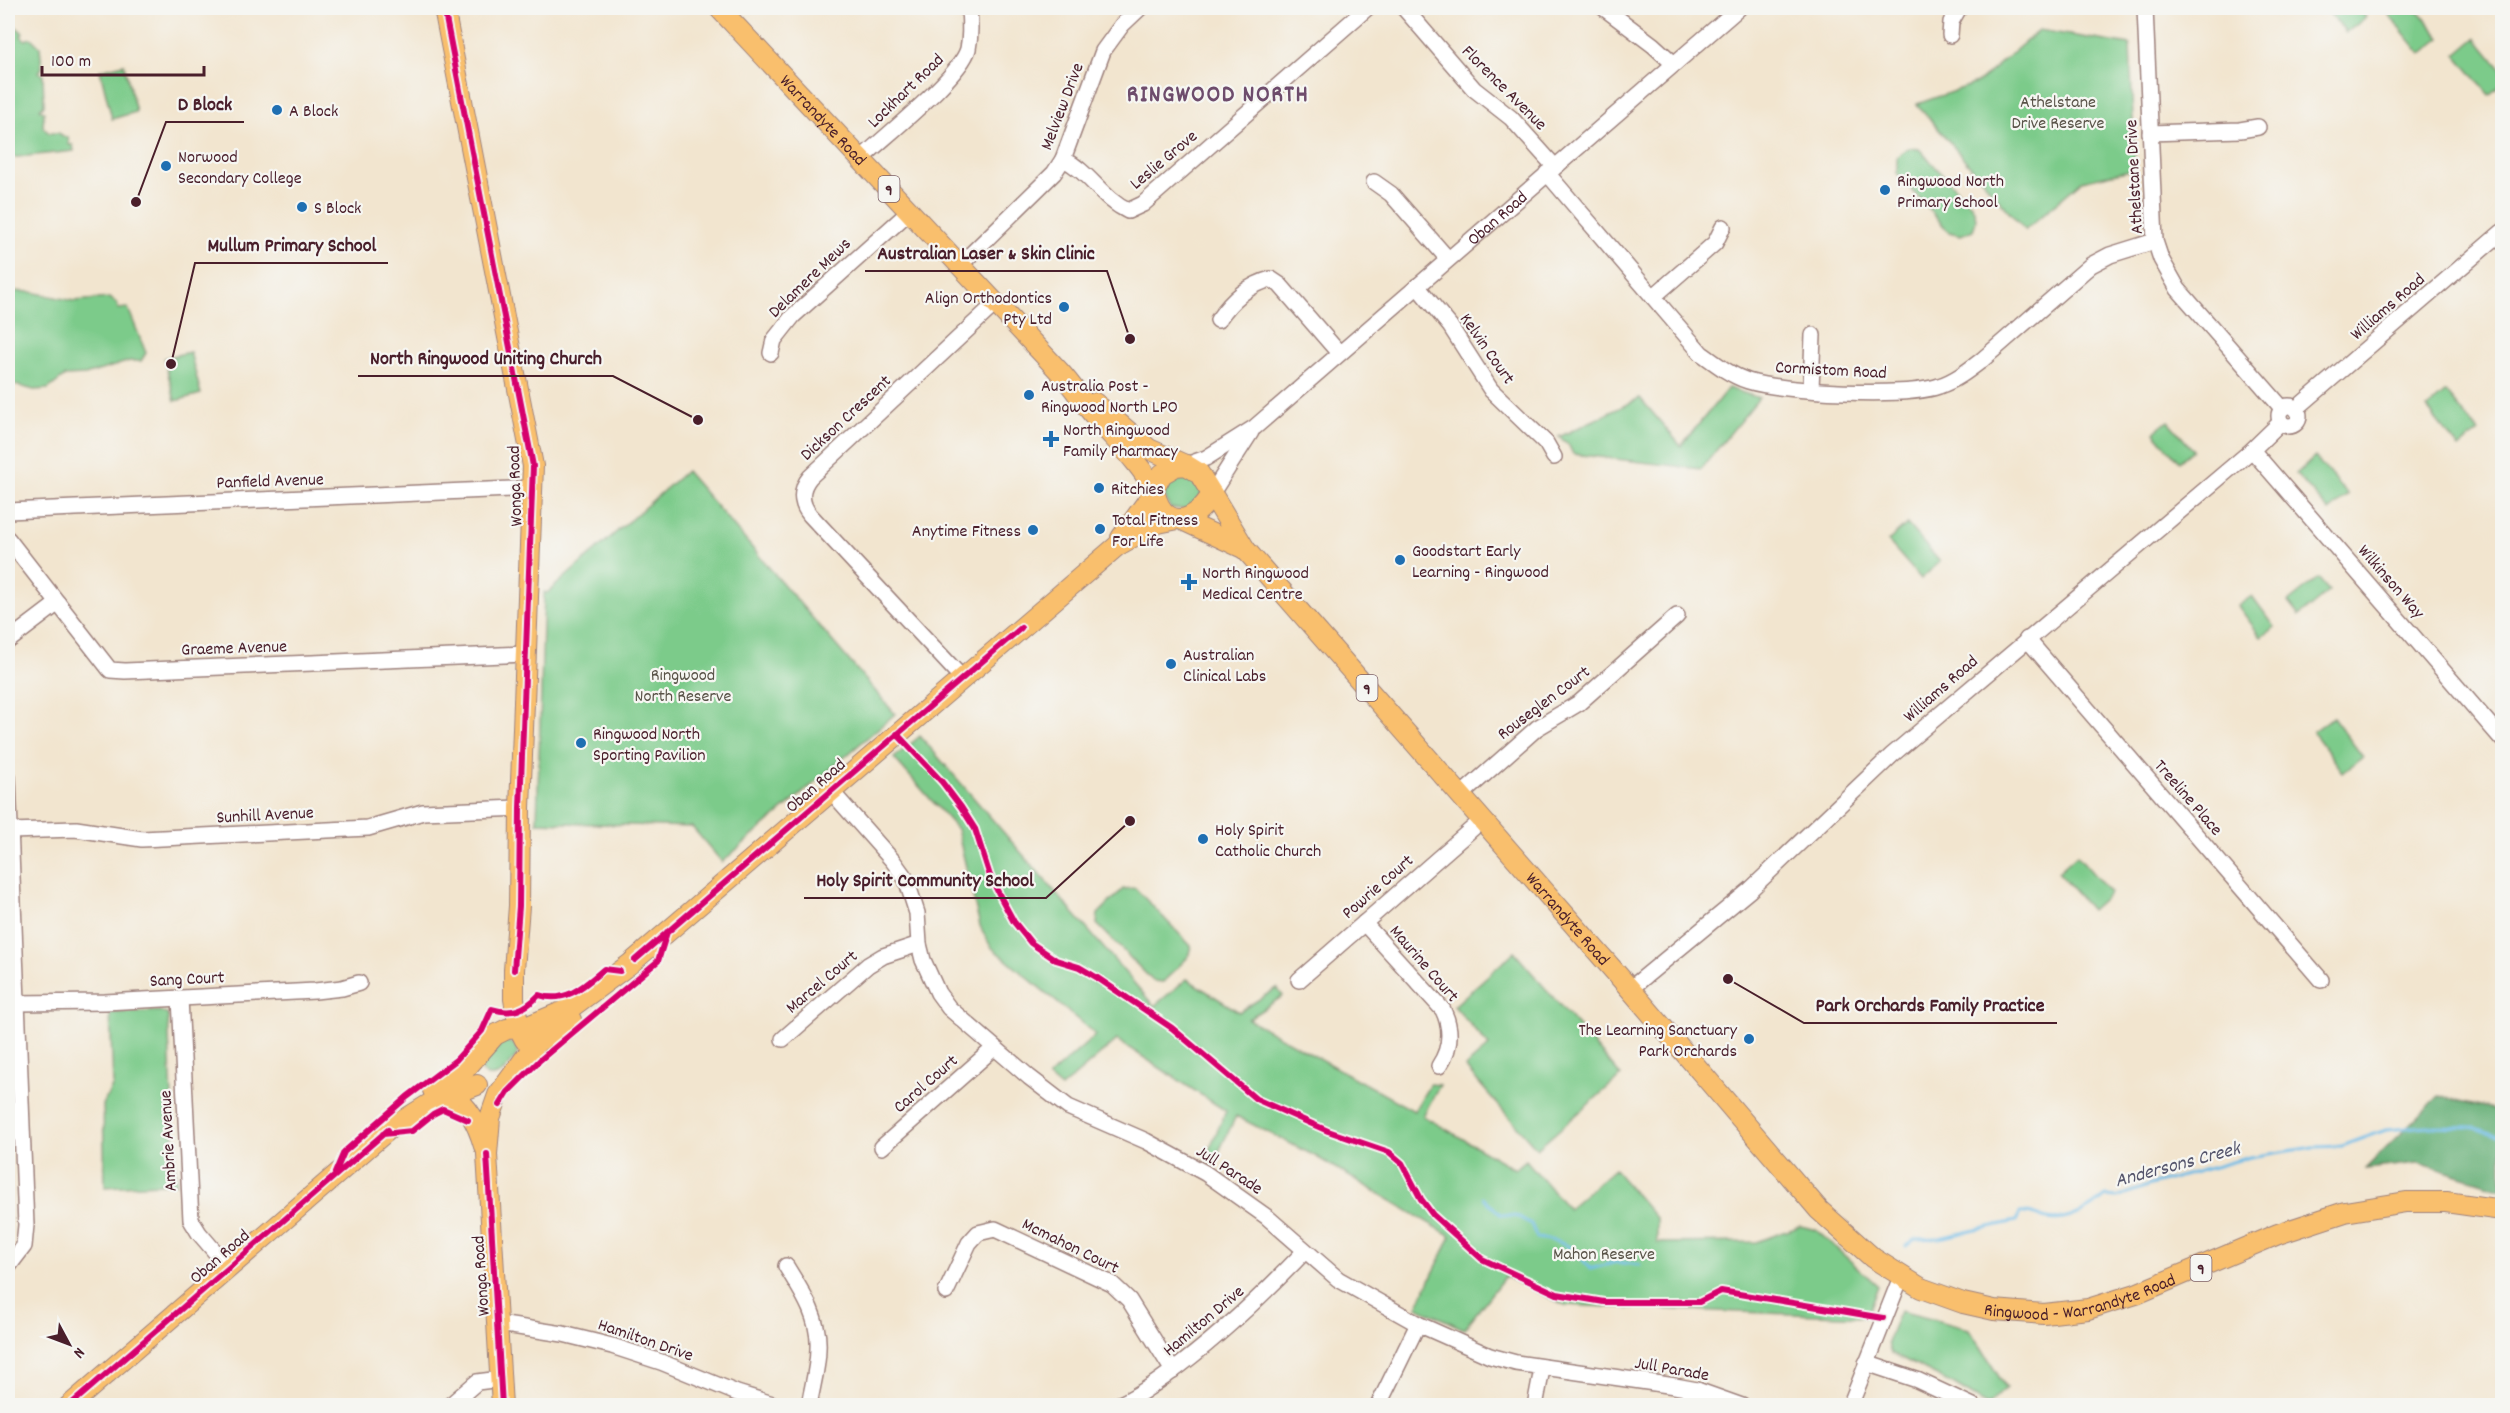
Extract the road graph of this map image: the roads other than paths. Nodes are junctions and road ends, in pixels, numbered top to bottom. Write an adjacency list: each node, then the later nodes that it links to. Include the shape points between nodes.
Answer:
1 (444, 8): 39 (main road, Wonga Road, via 531,452)
2 (719, 8): 15 (main road, Warrandyte Road / 9)
3 (969, 8): 15 (street, Lockhart Road, via 967,51 954,73)
4 (1140, 8): 16 (street, Melview Drive, via 1103,51)
5 (1367, 8): 16 (street, Leslie Grove, via 1143,204 1128,211 1115,205 1078,167)
6 (1404, 8): 17 (street, Florence Avenue, via 1474,89 1511,118)
7 (1604, 8): 12 (street)
8 (1739, 8): 12 (street, Oban Road)
9 (1959, 8): 11 (street, via 1951,22)
10 (2145, 8): 14 (street, Athelstane Drive)
11 (1950, 35)
12 (1674, 64): 17 (street, Oban Road)
13 (2258, 127): 14 (street)
14 (2150, 133): 22 (street, Athelstane Drive)
15 (861, 159): 19 (main road, Warrandyte Road / 9)
16 (1063, 159): 24 (street, Melview Drive, via 1054,173)
17 (1551, 170): 23 (street, Oban Road); 26 (street, Cormistom Road)
18 (1374, 182): 23 (street, via 1391,194)
19 (910, 211): 24 (main road, Warrandyte Road / 9); 30 (street, Delamere Mews, via 793,316 778,333)
20 (1723, 227): 26 (street, via 1715,243)
21 (2502, 232): 34 (street, Williams Road)
22 (2155, 241): 33 (street, Cormistom Road, via 2091,265 1982,360 1939,386 1897,393); 34 (street, Athelstane Drive, via 2178,289)
23 (1448, 259): 25 (street, Oban Road)
24 (960, 265): 27 (main road, Warrandyte Road / 9)
25 (1418, 286): 31 (street, Oban Road); 37 (street, Kelvin Court, via 1450,326 1491,390 1546,443)
26 (1653, 297): 33 (street, Cormistom Road, via 1701,353 1732,375 1769,386)
27 (996, 303): 32 (main road, Warrandyte Road / 9); 52 (street, Dickson Crescent, via 810,477 802,492 810,515)
28 (1218, 320): 31 (street, via 1229,303 1271,279)
29 (1813, 335): 33 (street)
30 (771, 353)
31 (1339, 353): 35 (street, Oban Road)
32 (1076, 389): 38 (main road, Warrandyte Road / 9, via 1149,449); 40 (main road, Warrandyte Road / 9)
33 (1810, 389)
34 (2286, 413): 36 (street, Williams Road)
35 (1255, 427): 38 (street, Oban Road, via 1206,458); 41 (street, Oban Road)
36 (2252, 450): 49 (street, Williams Road); 53 (street, Wilkinson Way)
37 (1554, 457)
38 (1185, 465): 40 (main road, via 1168,469); 41 (main road, 9, via 1199,473)
39 (533, 488): 42 (street, Panfield Avenue); 51 (main road, Wonga Road)
40 (1154, 490): 43 (main road, 9, via 1161,509); 45 (main road, Oban Road)
41 (1212, 494): 43 (main road, via 1199,512); 46 (main road, Warrandyte Road / 9)
42 (8, 511)
43 (1179, 519): 45 (main road, Oban Road, via 1158,523); 46 (main road, Warrandyte Road / 9)
44 (8, 539): 47 (street, Graeme Avenue)
45 (1117, 546): 52 (main road, Oban Road)
46 (1245, 549): 56 (main road, Warrandyte Road / 9)
47 (58, 603): 50 (street); 51 (street, Graeme Avenue, via 110,670 117,671)
48 (1677, 616): 56 (street, Rouseglen Court, via 1579,703 1537,728)
49 (2027, 639): 65 (street, Treeline Place); 67 (street, Williams Road, via 1892,755 1750,890)
50 (8, 641)
51 (526, 654): 57 (main road, Wonga Road)
52 (962, 678): 55 (main road, Oban Road)
53 (2502, 739)
54 (8, 777): 59 (street)
55 (831, 791): 61 (street, Jull Parade, via 906,879 917,913); 62 (main road, Oban Road)
56 (1460, 795): 58 (main road, Warrandyte Road / 9)
57 (520, 808): 59 (street, Sunhill Avenue, via 423,812 369,828 142,839 76,829); 63 (main road, Wonga Road)
58 (1481, 821): 60 (street, Powrie Court); 67 (main road, Warrandyte Road / 9)
59 (10, 831): 69 (street)
60 (1364, 923): 64 (street, Powrie Court); 76 (street, Maurine Court, via 1443,1010 1450,1025 1446,1056)
61 (919, 944): 72 (street, Marcel Court, via 868,965); 73 (street, Jull Parade, via 930,978 949,1008)
62 (630, 964): 70 (main road, Oban Road, via 580,1002); 74 (main road, Oban Road, via 590,1006 543,1037)
63 (514, 973): 70 (main road, via 527,1006); 71 (main road, Wonga Road); 75 (main road, via 500,1015)
64 (1299, 980)
65 (2320, 981)
66 (359, 983): 68 (street, Sang Court, via 315,991)
67 (1630, 989): 87 (main road, Warrandyte Road / 9, via 1819,1210)
68 (180, 998): 69 (street, Sang Court); 86 (street, Ambrie Avenue, via 190,1220)
69 (16, 1003): 85 (street, via 26,1226 24,1246)
70 (543, 1021): 71 (main road, Oban Road)
71 (520, 1028): 74 (main road, Wonga Road, via 526,1040); 75 (main road, Oban Road, via 495,1035)
72 (783, 1039)
73 (994, 1048): 80 (street, Carol Court); 83 (street, Jull Parade, via 1068,1107 1146,1141 1213,1179 1267,1217)
74 (526, 1058): 77 (main road, Oban Road, via 500,1082); 81 (main road, via 495,1101)
75 (471, 1063): 77 (main road, via 471,1075); 79 (main road, Oban Road, via 457,1077 411,1105)
76 (1439, 1066)
77 (477, 1086): 78 (main road, Oban Road); 81 (main road)
78 (450, 1095): 79 (main road, Oban Road); 81 (main road, via 475,1120)
79 (388, 1130): 86 (main road, Oban Road)
80 (882, 1147)
81 (487, 1150): 89 (main road, Wonga Road)
82 (2502, 1210): 87 (main road, Ringwood - Warrandyte Road / 9, via 2446,1202 2406,1202 2344,1212 2277,1234 2136,1294 2088,1309 2044,1314 1963,1303)
83 (1305, 1251): 90 (street, Jull Parade, via 1344,1283); 93 (street, Hamilton Drive, via 1256,1303)
84 (786, 1266): 100 (street, via 809,1305 816,1326 819,1349)
85 (8, 1267)
86 (229, 1268): 96 (main road, Oban Road)
87 (1901, 1277): 91 (street)
88 (946, 1292): 93 (street, Mcmahon Court, via 969,1243 978,1233 995,1229 1112,1284 1130,1300)
89 (498, 1324): 94 (main road, Wonga Road); 99 (street, Hamilton Drive, via 612,1346)
90 (1418, 1324): 92 (street, Jull Parade, via 1490,1356); 102 (street)
91 (1866, 1363): 105 (street); 106 (street, via 1917,1380)
92 (1542, 1369): 95 (street, Jull Parade); 103 (street)
93 (1173, 1371): 101 (street, Hamilton Drive)
94 (500, 1379): 97 (street, via 477,1382); 98 (main road, Wonga Road)
95 (1695, 1398): 104 (street, Jull Parade)
96 (69, 1406)
97 (449, 1406)
98 (502, 1406)
99 (778, 1406)
100 (809, 1406)
101 (1115, 1406)
102 (1378, 1406)
103 (1535, 1406)
104 (1742, 1406)
105 (1850, 1406)
106 (1972, 1406)

